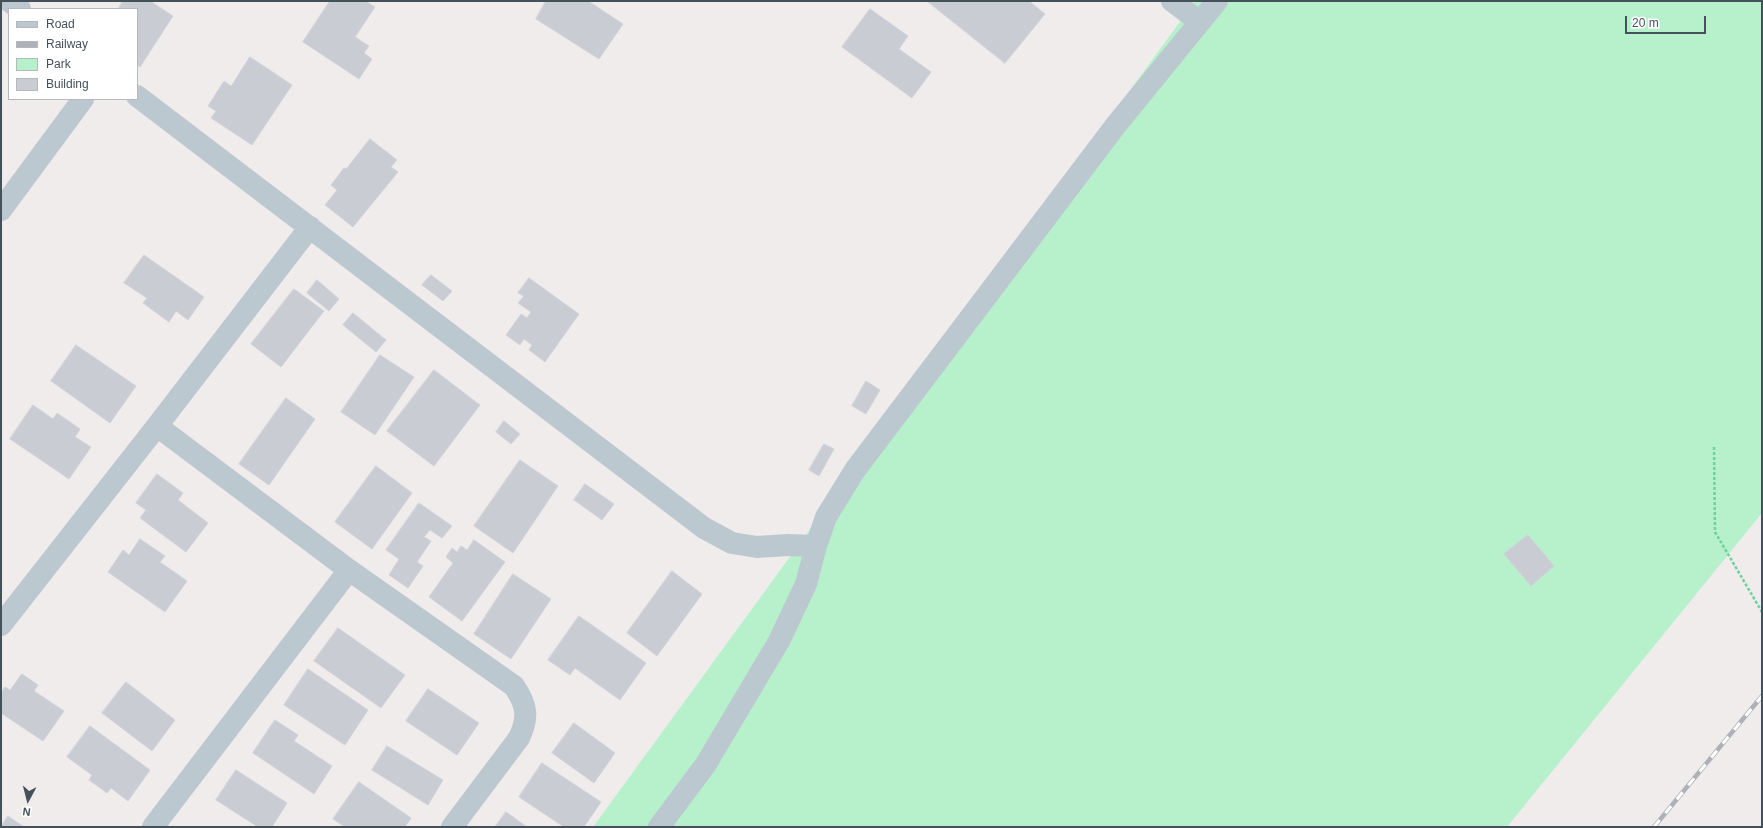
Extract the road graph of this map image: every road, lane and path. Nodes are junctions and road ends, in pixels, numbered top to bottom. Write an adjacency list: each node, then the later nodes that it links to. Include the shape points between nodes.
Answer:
1 (9, 1): 4 (street)
2 (1172, 1): 5 (street)
3 (1217, 1): 5 (street)
4 (19, 8)
5 (1200, 22): 12 (street, via 1116,126 855,470 826,517)
6 (138, 97): 9 (street)
7 (82, 100): 8 (street)
8 (1, 210)
9 (310, 227): 10 (street); 12 (street, via 704,528 732,543 756,547)
10 (158, 426): 13 (street); 15 (street)
11 (1714, 447): 14 (path, via 1715,532)
12 (816, 546): 18 (street, via 806,584 779,641 706,764)
13 (349, 570): 16 (street); 17 (street, via 514,686 522,699 525,725 519,738)
14 (1762, 612)
15 (1, 625)
16 (153, 827)
17 (452, 827)
18 (659, 827)

